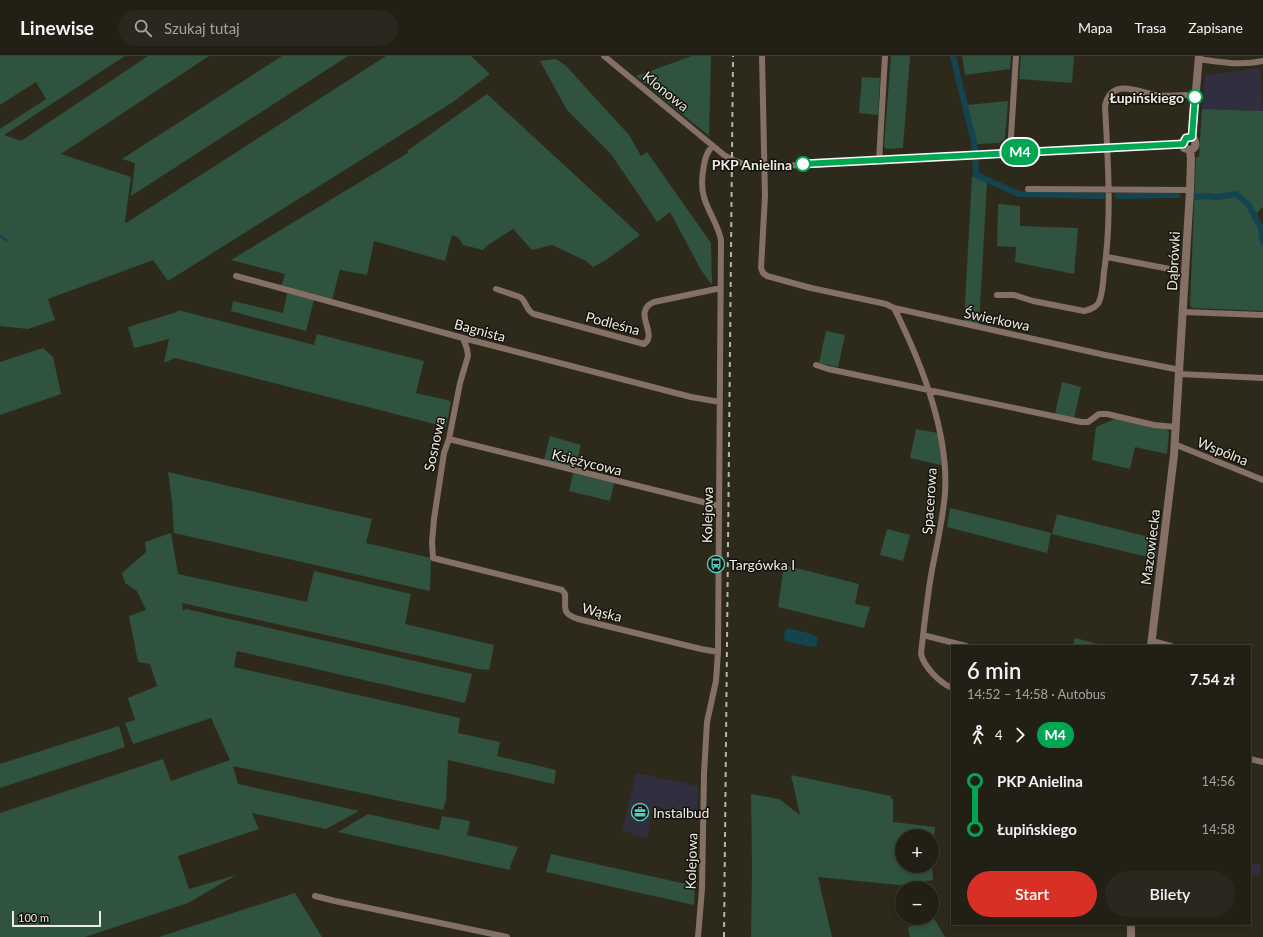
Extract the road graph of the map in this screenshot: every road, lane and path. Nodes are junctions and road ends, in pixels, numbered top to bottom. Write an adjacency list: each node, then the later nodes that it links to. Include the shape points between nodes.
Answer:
1 (604, 56): 10 (street, Klonowa)
2 (762, 56): 15 (street, Świerkowa)
3 (886, 56): 14 (street)
4 (1016, 56): 13 (street)
5 (1199, 58): 6 (street, via 1233,64); 8 (street)
6 (1263, 61)
7 (1186, 95): 11 (street, via 1156,95 1128,88 1114,92 1105,106)
8 (1192, 137): 9 (street, via 1186,138); 12 (street, via 1195,145)
9 (1183, 144): 11 (street, Klonowa); 12 (street, via 1184,148)
10 (713, 146): 15 (street, Klonowa, via 734,161); 22 (street, Kolejowa, via 704,162 702,188 719,233)
11 (1107, 148): 13 (street, Klonowa); 17 (street)
12 (1190, 150): 18 (street, Dąbrówki)
13 (1010, 153): 14 (street, Klonowa)
14 (880, 161): 15 (street, Klonowa)
15 (764, 167): 25 (street, Świerkowa, via 762,271 767,276)
16 (1028, 189): 17 (street)
17 (1110, 190): 18 (street); 19 (street)
18 (1190, 190): 26 (street, Dąbrówki)
19 (1106, 257): 20 (street); 24 (street, via 1099,302 1088,311 1014,295)
20 (1175, 270)
21 (236, 276): 28 (street, Bagnista)
22 (721, 288): 23 (street, Podleśna, via 647,305 644,313 649,336 644,344 534,314 527,310 524,299); 33 (street, Kolejowa)
23 (496, 289)
24 (997, 295)
25 (894, 308): 30 (street, Świerkowa); 32 (street, Spacerowa)
26 (1183, 312): 27 (street); 30 (street, Dąbrówki)
27 (1263, 315)
28 (463, 338): 33 (street, Bagnista, via 691,397); 35 (street, Sosnowa, via 468,356)
29 (816, 365): 32 (street)
30 (1180, 372): 31 (street); 34 (street, Dąbrówki)
31 (1263, 378)
32 (929, 390): 34 (street, via 1081,422 1088,422 1099,414 1108,414 1154,425); 40 (street, Spacerowa, via 944,452 945,492)
33 (720, 402): 38 (street, Kolejowa)
34 (1176, 427): 36 (street, Dąbrówki)
35 (449, 439): 38 (street, Księżycowa); 39 (street, Sosnowa, via 444,453 434,519)
36 (1174, 448): 37 (street, Wspólna, via 1180,446); 41 (street, Mazowiecka)
37 (1263, 480)
38 (719, 506): 44 (street, Kolejowa)
39 (433, 558): 44 (street, Wąska, via 562,590 566,594 565,611 574,618)
40 (923, 635): 42 (street); 45 (street, Spacerowa, via 922,661)
41 (1151, 644): 43 (street)
42 (962, 645)
43 (1161, 645)
44 (718, 652): 51 (street, Kolejowa, via 716,681 707,722)
45 (951, 688)
46 (1251, 759): 47 (street)
47 (1263, 762)
48 (315, 896): 50 (street)
49 (1131, 925): 52 (street)
50 (507, 937)
51 (698, 937)
52 (1131, 937)

